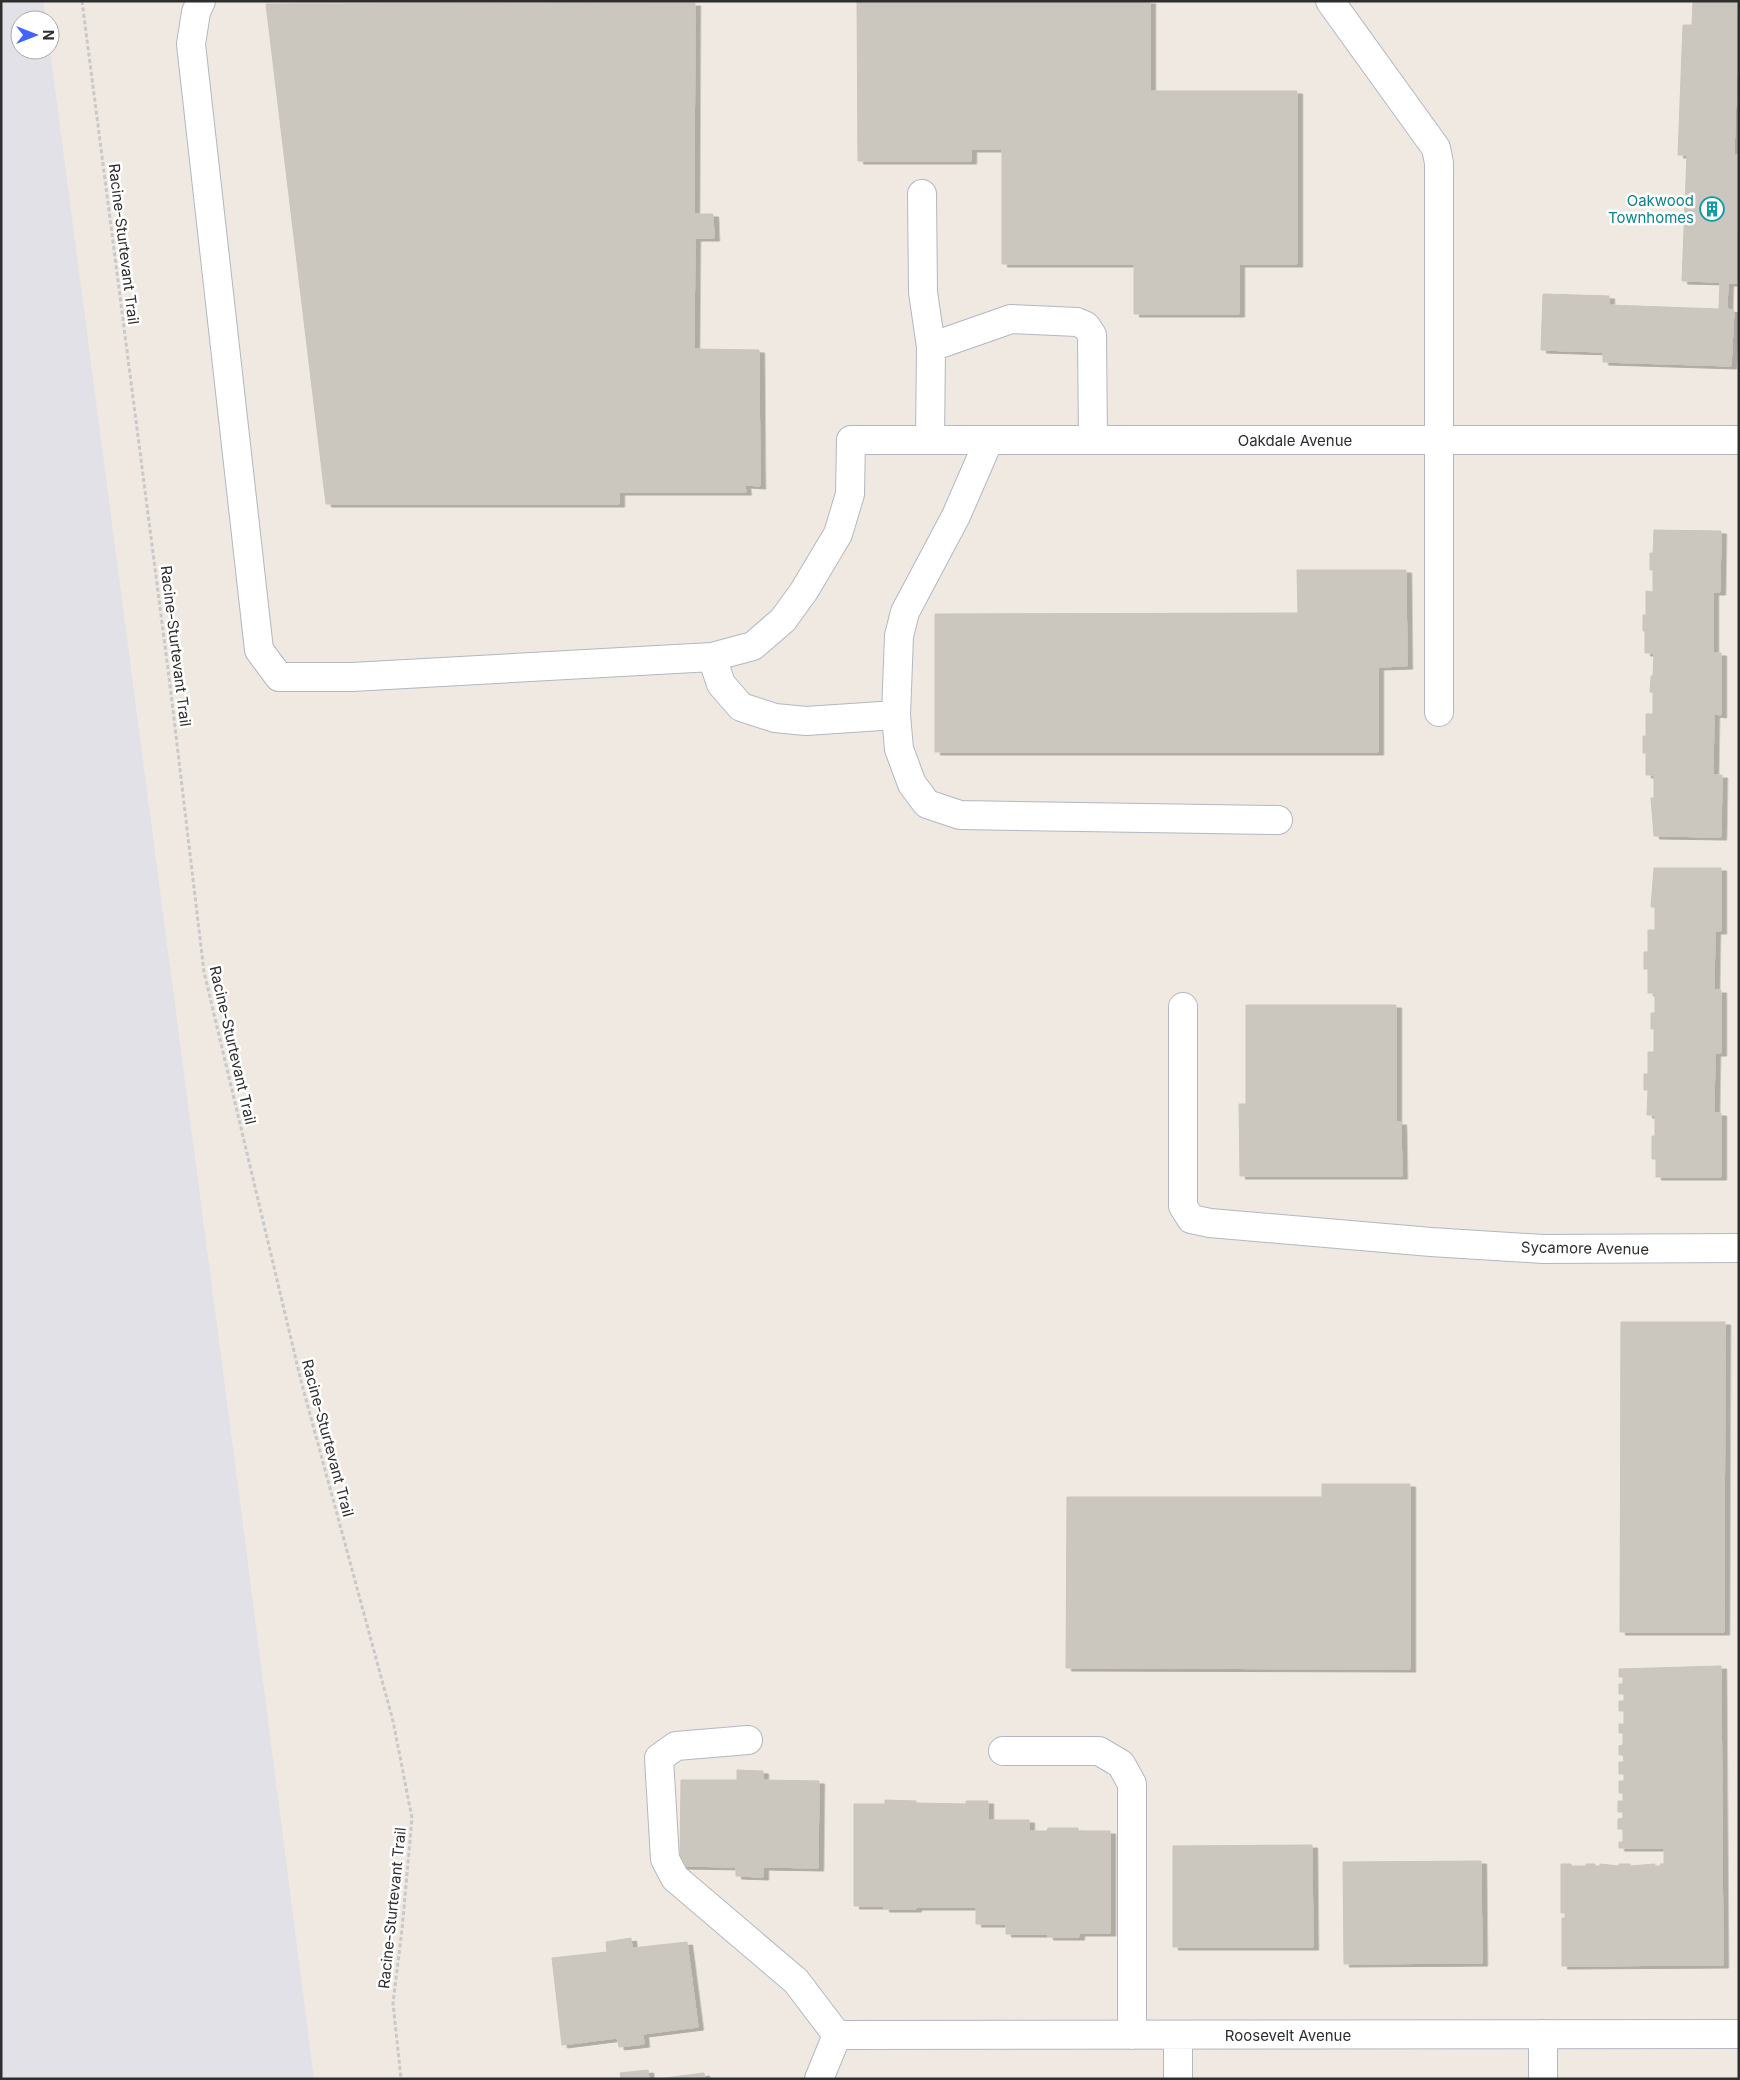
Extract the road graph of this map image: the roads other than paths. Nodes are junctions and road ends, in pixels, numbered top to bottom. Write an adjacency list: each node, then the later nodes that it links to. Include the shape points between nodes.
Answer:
1 (201, 1): 10 (street, via 191,44 260,650 279,676 352,678)
2 (1330, 1): 5 (street, via 1436,148 1439,163)
3 (922, 194): 4 (street, via 924,292)
4 (932, 347): 6 (street); 8 (street, via 1011,319 1076,322 1086,326 1092,335)
5 (1439, 439): 8 (street, Oakdale Avenue); 9 (street, Oakdale Avenue); 11 (street)
6 (930, 440): 7 (street, Oakdale Avenue); 10 (street, Oakdale Avenue, via 851,440 850,494 838,534 804,591 783,620 753,646)
7 (989, 440): 8 (street, Oakdale Avenue); 12 (street, via 956,516 905,612 900,636)
8 (1093, 440)
9 (1739, 440)
10 (712, 657): 12 (street, via 721,684 742,707 775,718 806,721)
11 (1439, 712)
12 (896, 715): 13 (street, via 900,749 912,784 927,804 960,815)
13 (1278, 820)
14 (1183, 1007): 15 (street, Sycamore Avenue, via 1183,1206 1191,1219 1431,1242 1543,1249)
15 (1739, 1248)
16 (748, 1740): 20 (street, via 676,1746 659,1758 665,1859 675,1878 796,1980)
17 (1003, 1751): 21 (street, via 1099,1751 1121,1764 1132,1784)
18 (1543, 2034): 19 (street, Roosevelt Avenue); 22 (street, Roosevelt Avenue); 25 (street)
19 (1739, 2034)
20 (837, 2035): 21 (street, Roosevelt Avenue); 23 (street)
21 (1132, 2035): 22 (street, Roosevelt Avenue)
22 (1178, 2035): 24 (street)
23 (819, 2079)
24 (1178, 2079)
25 (1543, 2079)

